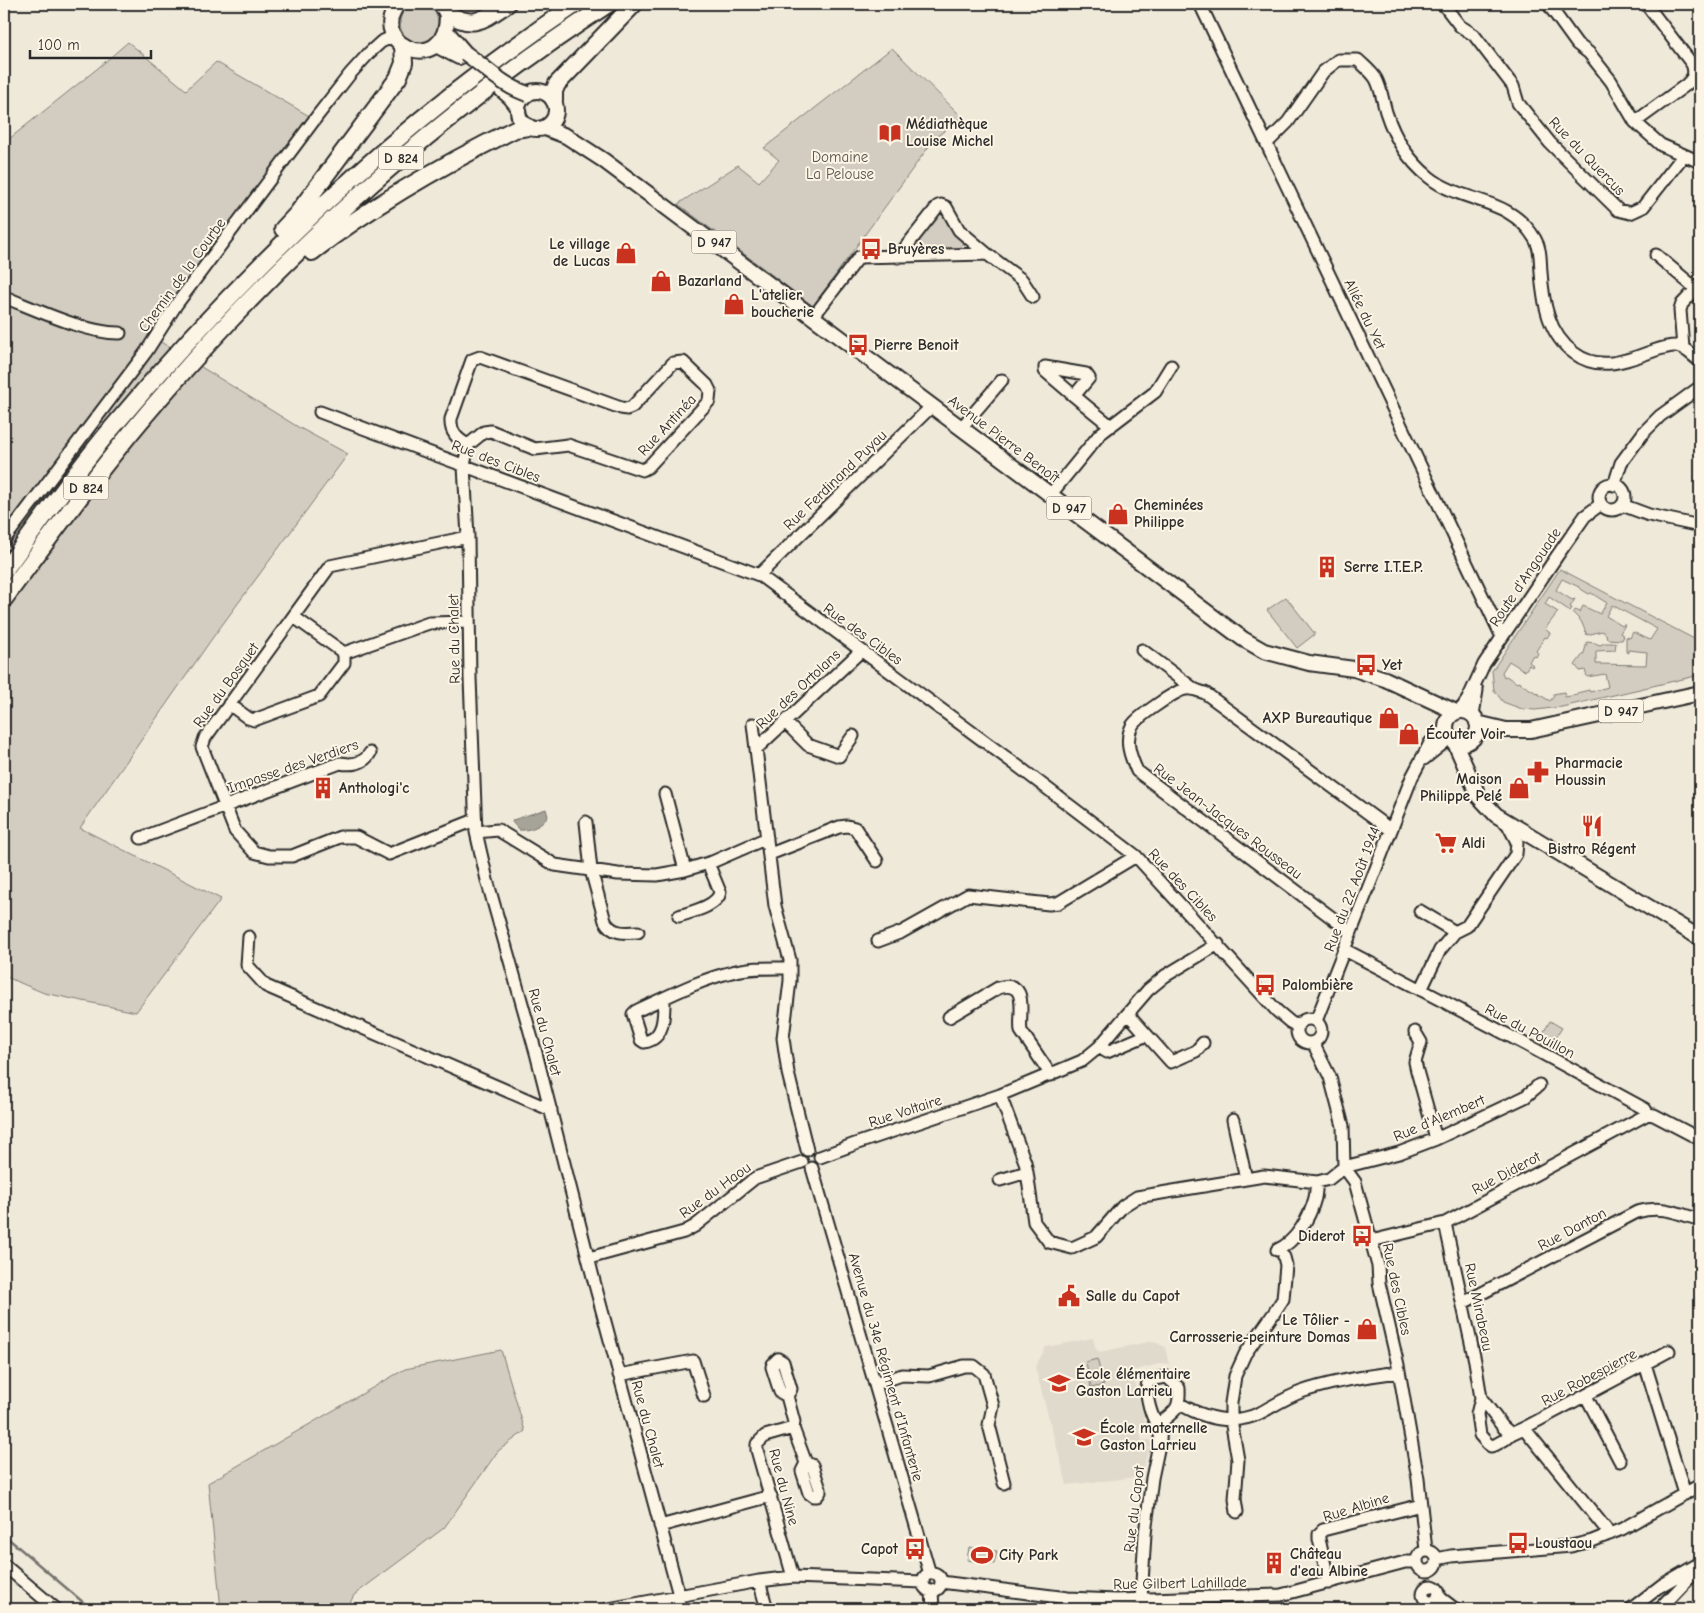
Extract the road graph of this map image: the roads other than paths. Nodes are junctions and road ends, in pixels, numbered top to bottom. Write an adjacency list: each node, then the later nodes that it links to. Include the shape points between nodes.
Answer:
1 (507, 4): 10 (highway, via 477,22 463,22)
2 (576, 4): 45 (highway, D 824, via 483,70 393,142 279,247 198,330)
3 (608, 4): 38 (highway, D 824, via 498,82 405,156 293,257)
4 (634, 4): 17 (highway, via 557,84)
5 (1200, 4): 21 (street, Allée du Yet)
6 (1443, 4): 22 (street, Rue du Quercus, via 1460,26 1474,36 1512,86 1518,103 1550,143 1618,210 1630,213 1643,207)
7 (1548, 4): 18 (street, via 1577,44 1589,53 1612,81)
8 (1646, 4): 18 (street, via 1694,69 1692,80)
9 (391, 7): 12 (main road, via 391,28)
10 (444, 8): 11 (main road)
11 (446, 31): 13 (main road); 14 (main road)
12 (398, 41): 13 (main road, via 411,50 420,51); 45 (highway, via 404,63 398,78 296,214 175,344); 54 (street, Chemin de la Courbe, via 380,42 318,115)
13 (436, 45): 14 (main road)
14 (462, 55): 15 (main road, bridge, via 518,91); 16 (main road, via 510,96)
15 (528, 94): 16 (main road); 17 (main road, via 540,91 550,96)
16 (518, 107): 19 (main road, via 520,118)
17 (555, 107): 20 (main road, via 552,123); 23 (main road, Avenue Pierre Benoît / D 947, via 566,127)
18 (1636, 122): 22 (street, via 1662,145)
19 (528, 127): 20 (main road); 38 (highway, via 515,129 449,163 346,226 278,282)
20 (545, 128): 23 (main road, Avenue Pierre Benoît / D 947, via 566,136)
21 (1267, 143): 33 (street, via 1288,122 1324,72 1338,60 1358,60 1376,80 1396,138 1416,166 1430,179 1453,191 1497,205 1519,219 1535,239 1541,256 1546,309 1562,343 1589,362 1601,364 1622,362 1674,346); 60 (street, Allée du Yet)
22 (1683, 156): 24 (street)
23 (603, 160): 31 (main road, Avenue Pierre Benoît / D 947)
24 (1700, 162)
25 (987, 254): 27 (street); 27 (street, via 959,230 946,207 941,205); 30 (street, via 1022,280)
26 (1656, 254): 28 (street)
27 (898, 257): 31 (street, via 860,257)
28 (1699, 289): 33 (street, via 1682,304 1680,310)
29 (4, 297): 32 (street, via 82,326 108,334)
30 (1033, 297)
31 (813, 317): 41 (main road, Avenue Pierre Benoît / D 947)
32 (120, 333)
33 (1683, 348): 34 (street)
34 (1698, 359): 36 (street)
35 (1171, 366): 43 (street, via 1154,392)
36 (1700, 371)
37 (1002, 380): 44 (street)
38 (171, 386): 57 (highway, D 824, via 84,490)
39 (1700, 387): 48 (street, via 1644,432 1621,463)
40 (1074, 396): 43 (street)
41 (932, 406): 44 (main road, Avenue Pierre Benoît / D 947); 56 (street, Rue Ferdinand Puyau)
42 (320, 412): 47 (street, Rue des Cibles)
43 (1111, 426): 49 (street, via 1100,434)
44 (962, 428): 49 (main road, Avenue Pierre Benoît / D 947)
45 (111, 429): 55 (highway, D 824)
46 (468, 445): 46 (street, Rue Antinéa, via 459,440 450,427 475,358 480,357 627,409 677,361 682,362 710,391 709,401 642,470 568,445 535,449 491,431 484,432); 47 (street, Rue du Chalet)
47 (464, 466): 53 (street, Rue du Chalet); 56 (street, Rue des Cibles)
48 (1614, 485): 50 (street, via 1602,488); 51 (street, via 1623,493)
49 (1052, 494): 65 (main road, Avenue Pierre Benoît / D 947, via 1181,594 1264,651 1309,663 1354,669)
50 (1601, 504): 51 (street, via 1611,510); 60 (street, Route d'Angouade, via 1585,516)
51 (1622, 505): 52 (street)
52 (1700, 526)
53 (468, 537): 58 (street, Rue du Bosquet, via 330,566); 59 (street, Rue du Chalet)
54 (4, 540)
55 (4, 571)
56 (759, 575): 62 (street, Rue des Cibles)
57 (4, 599)
58 (294, 617): 63 (street); 67 (street, Rue du Bosquet)
59 (469, 622): 63 (street, via 429,623); 80 (street, Rue du Chalet)
60 (1502, 637): 69 (street, Route d'Angouade, via 1480,673)
61 (1142, 650): 64 (street)
62 (861, 651): 68 (street, Rue des Ortolans); 85 (street, Rue des Cibles)
63 (344, 653): 67 (street, via 344,663 319,696 254,720)
64 (1194, 690): 81 (street, via 1204,693); 93 (street, Rue Jean-Jacques Rousseau, via 1186,689 1168,696 1132,726 1129,755 1137,771)
65 (1411, 691): 69 (main road, Avenue Pierre Benoît / D 947); 71 (main road, Avenue Pierre Benoît / D 947)
66 (1700, 693): 69 (main road, D 947, via 1530,730 1491,734)
67 (229, 704): 77 (street, Rue du Bosquet, via 202,747)
68 (785, 722): 72 (street, via 808,745 839,756); 73 (street, Rue des Ortolans)
69 (1469, 723): 71 (main road, via 1448,718); 71 (main road, via 1464,743); 75 (main road)
70 (753, 724): 73 (street)
71 (1449, 734): 75 (main road); 81 (street, Rue du 22 Août 1944, via 1430,743)
72 (853, 736)
73 (756, 749): 83 (street)
74 (370, 753): 77 (street, Impasse des Verdiers, via 367,758 350,765 340,763)
75 (1469, 777): 78 (main road, via 1479,797)
76 (665, 794): 89 (street)
77 (224, 806): 80 (street, Rue du Bosquet, via 235,831 254,852 269,856 292,856 340,837 356,837 389,854); 82 (street, Impasse des Verdiers)
78 (1506, 821): 94 (street, via 1517,842 1516,854 1467,926); 96 (main road)
79 (586, 822): 88 (street)
80 (475, 826): 88 (street, via 498,830 555,865); 115 (street, Rue du Chalet)
81 (1390, 830): 93 (street, Rue du 22 Août 1944)
82 (141, 838)
83 (767, 838): 84 (street); 87 (street)
84 (770, 854): 86 (street, via 847,826 855,828); 100 (street, via 775,906)
85 (1136, 856): 97 (street, via 1058,903 968,895 902,932); 98 (street, Rue des Cibles)
86 (878, 861)
87 (708, 863): 89 (street); 91 (street, via 720,892 716,902)
88 (591, 870): 89 (street, via 657,875); 92 (street, via 604,921 622,934)
89 (685, 870)
90 (1420, 911): 94 (street)
91 (679, 916)
92 (638, 932)
93 (1351, 932): 99 (street, Rue du 22 Août 1944)
94 (1455, 932): 101 (street, via 1440,950)
95 (249, 937): 115 (street, via 247,965 266,986)
96 (1700, 938)
97 (878, 941)
98 (1218, 944): 103 (street, Rue Voltaire, via 1165,976); 106 (street, Rue des Cibles, via 1277,1011)
99 (1345, 950): 101 (street, Rue du Pouillon); 105 (street, Rue du 22 Août 1944)
100 (790, 968): 102 (street, via 732,972); 120 (street, via 782,1038)
101 (1421, 990): 116 (street, Rue du Pouillon)
102 (664, 998)
103 (1128, 1014): 108 (street); 111 (street, Rue Voltaire)
104 (949, 1017): 112 (street, via 998,988 1014,989 1022,1002 1021,1031)
105 (1316, 1021): 106 (street, via 1304,1020); 110 (street, via 1321,1033)
106 (1297, 1026): 110 (street, via 1299,1039)
107 (1415, 1032): 118 (street, via 1421,1042 1415,1062 1416,1071)
108 (1147, 1035): 109 (street, via 1171,1062 1196,1051); 111 (street, via 1107,1052)
109 (1203, 1043)
110 (1313, 1043): 123 (street, Rue des Cibles, via 1330,1076 1337,1102 1343,1126)
111 (1099, 1047): 112 (street, Rue Voltaire, via 1082,1061)
112 (1050, 1074): 114 (street, Rue Voltaire)
113 (1539, 1085): 118 (street, Rue d'Alembert, via 1525,1097)
114 (1000, 1095): 121 (street, Rue Voltaire); 125 (street)
115 (551, 1110): 132 (street, Rue du Chalet)
116 (1648, 1114): 119 (street, Rue du Pouillon); 130 (street, Rue Diderot)
117 (1233, 1120): 126 (street)
118 (1436, 1139): 123 (street, Rue d'Alembert, via 1399,1153)
119 (1700, 1139)
120 (807, 1150): 121 (street, via 815,1151); 122 (street, via 802,1155)
121 (820, 1157): 124 (street)
122 (802, 1162): 124 (street); 132 (street, Rue du Haou, via 755,1178 684,1232)
123 (1344, 1167): 128 (street, via 1329,1180); 131 (street, Rue des Cibles, via 1355,1182)
124 (812, 1168): 138 (street, Avenue du 34e Régiment d'Infanterie)
125 (1027, 1172): 126 (street, via 1034,1222 1049,1242 1072,1248 1096,1237 1123,1206 1137,1198); 127 (street)
126 (1246, 1179): 128 (street, via 1264,1176)
127 (1000, 1180)
128 (1317, 1182): 144 (street, via 1311,1209 1281,1253 1286,1265 1283,1299 1245,1354 1235,1376)
129 (1700, 1220): 133 (street, Rue Danton, via 1664,1209 1637,1212)
130 (1445, 1223): 131 (street, Rue Diderot); 133 (street, Rue Mirabeau)
131 (1371, 1241): 136 (street, Rue des Cibles)
132 (589, 1258): 137 (street, Rue du Chalet)
133 (1463, 1303): 142 (street, Rue Mirabeau)
134 (1669, 1351): 135 (street, Rue Robespierre)
135 (1645, 1364): 141 (street, Rue Robespierre); 153 (street)
136 (1399, 1372): 144 (street, via 1299,1392 1258,1414); 155 (street, Rue des Cibles)
137 (620, 1375): 139 (street, via 693,1361); 157 (street, Rue du Chalet)
138 (875, 1384): 151 (street, via 902,1375 929,1376 974,1366 984,1374 993,1406 989,1425); 167 (street, Avenue du 34e Régiment d'Infanterie)
139 (704, 1396)
140 (787, 1396): 146 (street, Rue du Nine)
141 (1586, 1396): 147 (street, Rue Robespierre); 149 (street)
142 (1481, 1398): 148 (street, Rue Mirabeau); 148 (street, Rue Mirabeau, via 1477,1414 1482,1439 1491,1446)
143 (1180, 1404): 144 (street, via 1205,1417); 145 (street); 145 (street, via 1179,1388 1167,1377 1150,1381 1146,1390 1152,1415 1155,1421)
144 (1231, 1420): 156 (street, via 1238,1460)
145 (1161, 1422): 176 (street, Rue du Capot, via 1145,1534)
146 (793, 1428): 150 (street, Rue du Nine); 154 (street, Rue du Nine, via 765,1436 757,1444)
147 (1524, 1428): 148 (street, Rue Mirabeau); 158 (street)
148 (1511, 1434)
149 (1620, 1462)
150 (806, 1463)
151 (1004, 1483)
152 (1700, 1485): 153 (street)
153 (1684, 1494): 158 (street)
154 (770, 1496): 157 (street); 166 (street, Rue du Nine)
155 (1421, 1504): 159 (street, Rue des Cibles); 170 (street, Rue Albine, via 1323,1530 1319,1539)
156 (1237, 1512)
157 (660, 1526): 173 (street, Rue du Chalet)
158 (1610, 1534): 160 (street, via 1571,1546)
159 (1426, 1550): 160 (street, via 1434,1553); 161 (street, via 1419,1554)
160 (1437, 1559): 165 (street, via 1435,1568)
161 (1416, 1562): 165 (street, via 1420,1569); 170 (street, Rue Gilbert Lahillade, via 1405,1562)
162 (1700, 1563): 185 (street, via 1662,1585)
163 (4, 1565): 178 (street)
164 (1700, 1567): 186 (street)
165 (1428, 1571): 171 (street)
166 (793, 1577): 167 (street); 168 (street)
167 (927, 1578): 169 (street, via 938,1576); 172 (street, via 926,1588)
168 (759, 1581): 173 (street); 181 (street)
169 (941, 1582): 172 (street, via 937,1590); 176 (street, Rue Gilbert Lahillade, via 1068,1598)
170 (1329, 1583): 175 (street, Rue Gilbert Lahillade, via 1281,1595)
171 (1430, 1586): 174 (street, via 1436,1588); 177 (street, via 1423,1591)
172 (932, 1591): 182 (street)
173 (679, 1595): 179 (street); 180 (street, Rue du Chalet)
174 (1438, 1596): 177 (street); 184 (street)
175 (1246, 1597): 176 (street, Rue Gilbert Lahillade); 183 (street)
176 (1141, 1599)
177 (1423, 1604)
178 (56, 1609)
179 (608, 1609)
180 (678, 1609)
181 (768, 1609)
182 (933, 1609)
183 (1246, 1609)
184 (1455, 1609)
185 (1631, 1609)
186 (1660, 1609)

